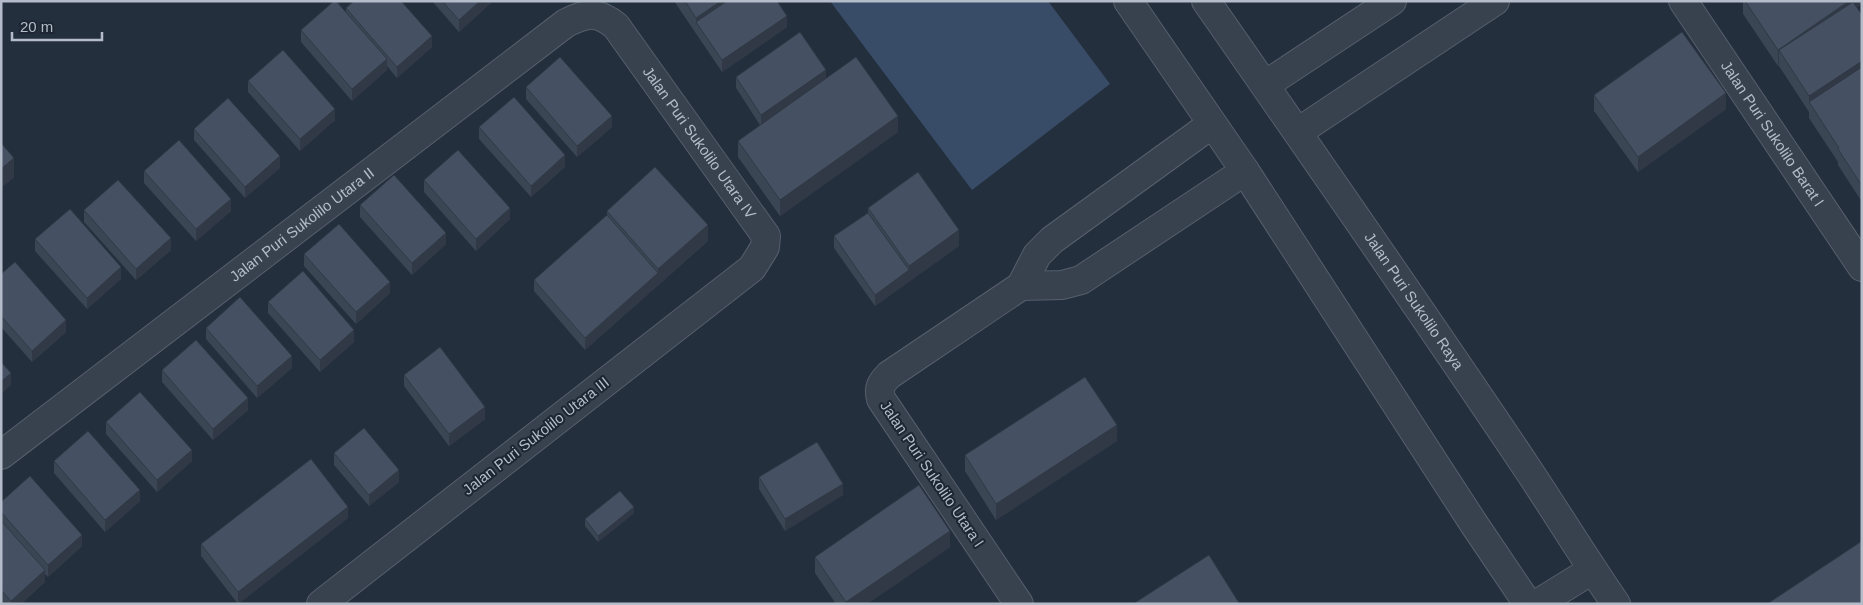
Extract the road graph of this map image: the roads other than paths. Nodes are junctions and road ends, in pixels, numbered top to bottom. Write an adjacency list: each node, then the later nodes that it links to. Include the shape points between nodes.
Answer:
1 (1128, 1): 9 (street)
2 (1206, 1): 8 (street, Jalan Puri Sukolilo Raya)
3 (1392, 1): 8 (street)
4 (1495, 1): 6 (street)
5 (1682, 1): 12 (street, Jalan Puri Sukolilo Barat I)
6 (1463, 10): 10 (street)
7 (609, 21): 13 (street, Jalan Puri Sukolilo Utara IV, via 616,26 766,236 765,247); 15 (street, Jalan Puri Sukolilo Utara II, via 590,13 566,23)
8 (1265, 86): 10 (street, Jalan Puri Sukolilo Raya)
9 (1212, 124): 11 (street); 14 (street, via 1052,240 1037,255)
10 (1298, 132): 16 (street, Jalan Puri Sukolilo Raya, via 1528,470)
11 (1245, 171): 14 (street, via 1081,280 1062,285); 19 (street)
12 (1862, 267)
13 (752, 268): 17 (street, Jalan Puri Sukolilo Utara III)
14 (1021, 286): 18 (street, Jalan Puri Sukolilo Utara I, via 889,375 879,393)
15 (1, 455)
16 (1592, 570): 20 (street); 21 (street, Jalan Puri Sukolilo Raya)
17 (321, 604)
18 (1019, 604)
19 (1528, 604)
20 (1538, 604)
21 (1616, 604)

